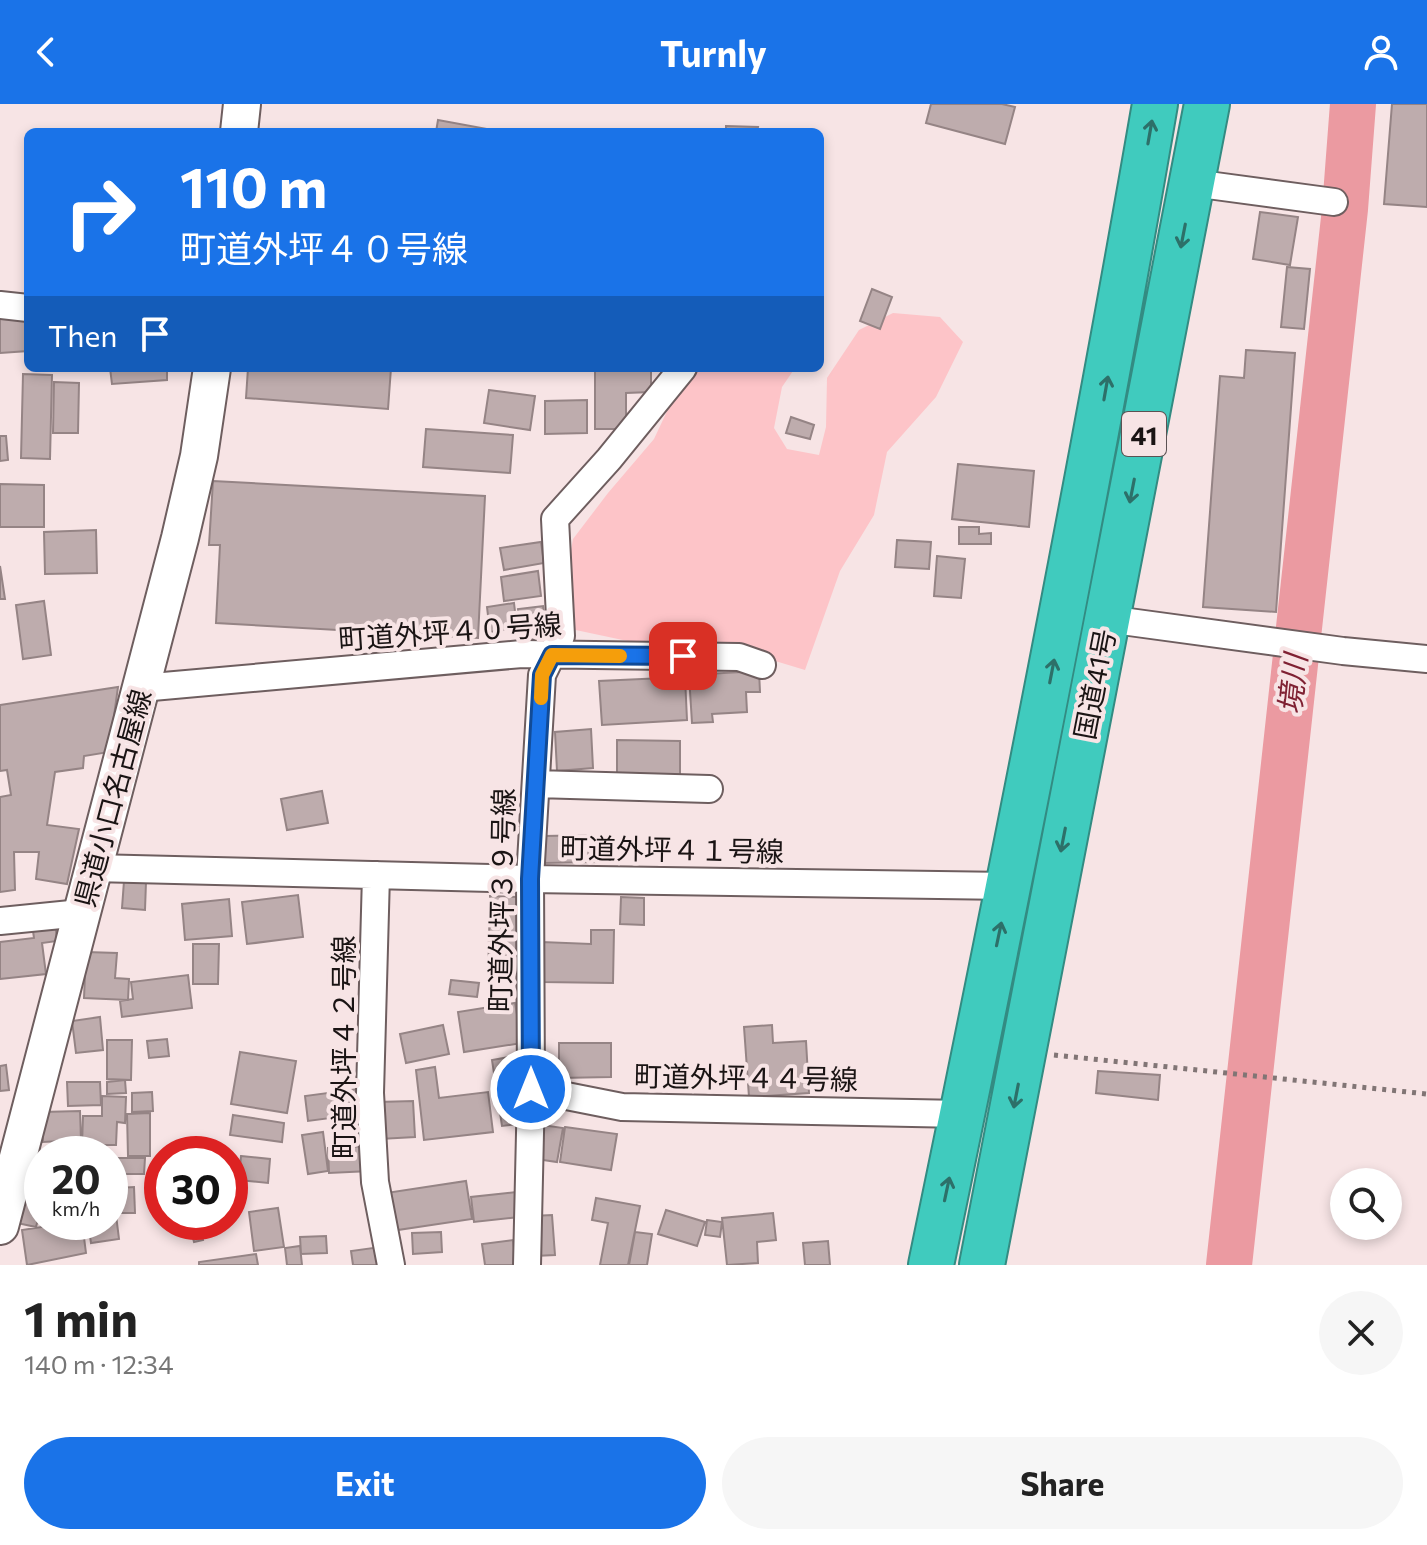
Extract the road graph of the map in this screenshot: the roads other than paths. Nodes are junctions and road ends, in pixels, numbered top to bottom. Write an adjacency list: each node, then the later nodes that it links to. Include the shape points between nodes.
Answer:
1 (242, 104): 4 (main road)
2 (1155, 104): 21 (highway, 国道41号 / 41, one-way to 2, via 1103,408)
3 (1207, 104): 5 (highway, 国道41号 / 41)
4 (239, 128)
5 (1193, 183): 6 (street); 11 (highway, 国道41号 / 41, one-way to 11)
6 (1334, 202)
7 (0, 305): 8 (street)
8 (24, 308)
9 (211, 372): 15 (main road, 県道小口名古屋線, via 196,470)
10 (680, 372): 12 (street, 町道外坪３９号線, via 555,519)
11 (1107, 619): 13 (street); 30 (highway, 国道41号 / 41, one-way to 30)
12 (556, 645): 14 (street, 町道外坪４０号線, via 739,657); 15 (street, 町道外坪４０号線, via 522,654); 16 (street, 町道外坪３９号線, via 542,675)
13 (1427, 659)
14 (762, 665)
15 (141, 688): 18 (main road, 県道小口名古屋線)
16 (536, 784): 17 (street); 20 (street, 町道外坪３９号線)
17 (709, 789)
18 (93, 868): 19 (street, 町道外坪４１号線); 22 (main road, 県道小口名古屋線)
19 (376, 875): 20 (street, 町道外坪４１号線); 27 (street, 町道外坪４２号線, via 370,1093 375,1182)
20 (530, 879): 21 (street, 町道外坪４１号線); 24 (street, 町道外坪３９号線)
21 (1009, 886): 25 (highway, 国道41号 / 41, one-way to 21)
22 (81, 913): 23 (street); 26 (main road, 県道小口名古屋線)
23 (0, 921)
24 (531, 1089): 25 (street, 町道外坪４４号線, via 622,1107); 28 (street, 町道外坪３９号線)
25 (962, 1114): 29 (highway, 国道41号 / 41, one-way to 25)
26 (0, 1226)
27 (391, 1265)
28 (527, 1265)
29 (931, 1265)
30 (982, 1265)

